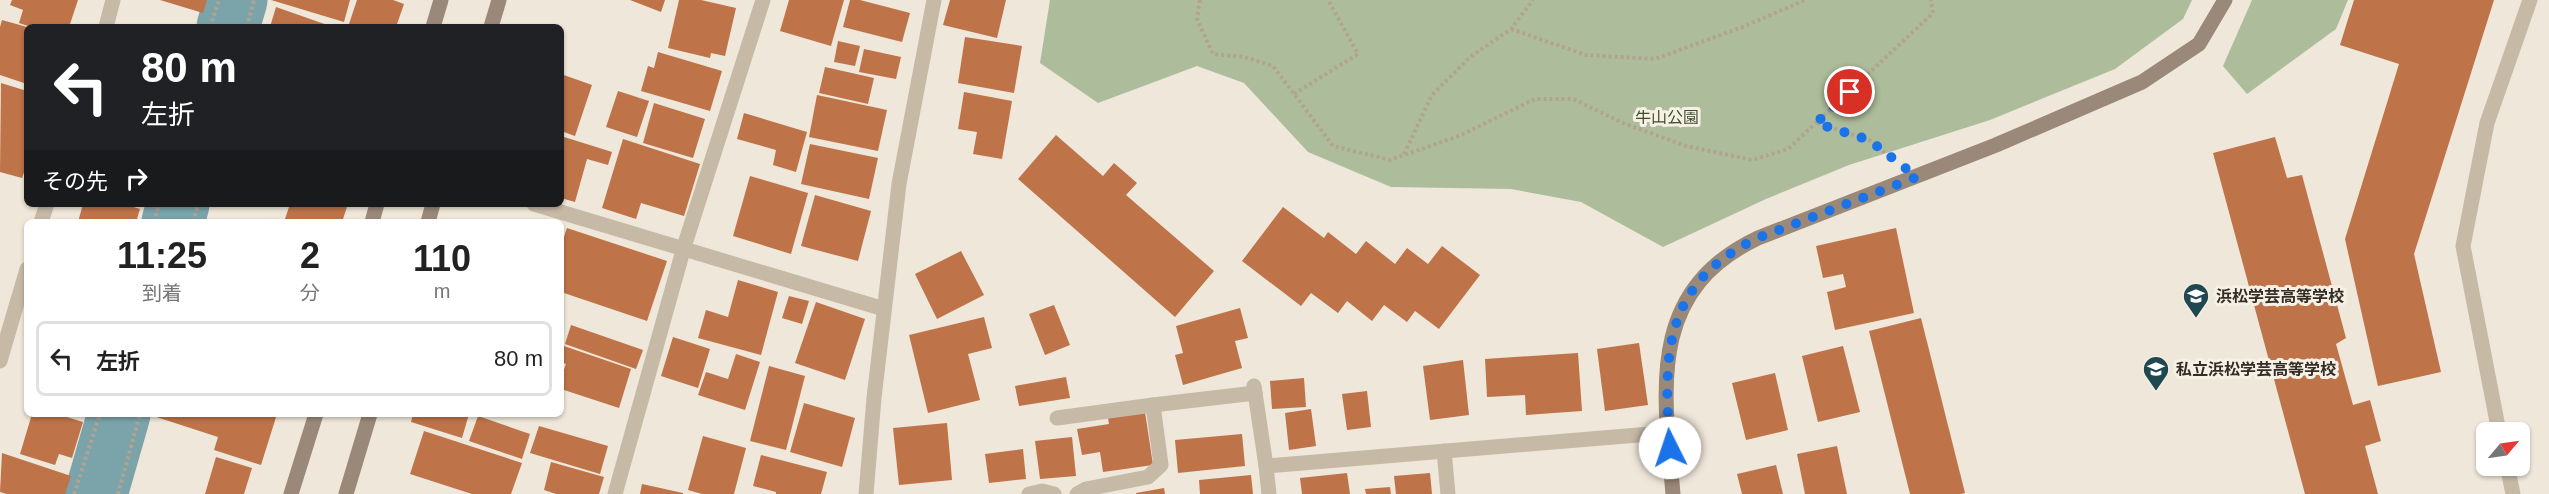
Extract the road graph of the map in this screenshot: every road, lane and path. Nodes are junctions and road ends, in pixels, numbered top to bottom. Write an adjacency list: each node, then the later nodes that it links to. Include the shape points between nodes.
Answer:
1 (113, 0): 15 (street)
2 (219, 0): 16 (path)
3 (254, 0): 17 (path)
4 (441, 0): 18 (street)
5 (499, 0): 19 (street)
6 (763, 0): 26 (street)
7 (934, 0): 28 (street, via 899,184)
8 (1200, 0): 21 (path, via 1197,19 1213,54 1244,57 1273,66)
9 (1328, 0): 21 (path, via 1358,54)
10 (1533, 0): 20 (path)
11 (1805, 0): 20 (path, via 1655,58 1586,55)
12 (1931, 0): 22 (path, via 1934,13)
13 (2225, 0): 24 (street, via 2199,44 2142,81)
14 (2530, 0): 36 (street, via 2487,123 2463,246)
15 (107, 24)
16 (211, 24)
17 (248, 24)
18 (434, 24)
19 (492, 24)
20 (1511, 29): 23 (path, via 1470,57 1432,95)
21 (1294, 94): 23 (path, via 1333,146 1390,160)
22 (1816, 123): 23 (path, via 1788,149 1752,160 1686,146 1573,99 1535,99 1459,136); 24 (path, via 1869,140)
23 (1403, 156)
24 (1917, 177): 52 (street, via 1738,248 1692,290 1679,314 1669,355 1666,396)
25 (544, 207): 26 (street)
26 (684, 247): 28 (street); 45 (street)
27 (24, 279): 29 (street)
28 (884, 309): 46 (street)
29 (0, 361)
30 (1153, 405): 35 (street); 39 (street, via 1254,389); 49 (street, via 1161,465 1148,477)
31 (99, 417): 41 (path)
32 (139, 417): 42 (path)
33 (315, 417): 43 (street)
34 (369, 417): 44 (street)
35 (1058, 418)
36 (2497, 422)
37 (1650, 434): 38 (street)
38 (1444, 451): 39 (street); 51 (street)
39 (1266, 466): 50 (street)
40 (2510, 476): 53 (street)
41 (74, 494)
42 (118, 494)
43 (291, 494)
44 (346, 494)
45 (615, 494)
46 (866, 494)
47 (1029, 494): 48 (street)
48 (1054, 494)
49 (1077, 494)
50 (1269, 494)
51 (1448, 494)
52 (1673, 494)
53 (2514, 494)

